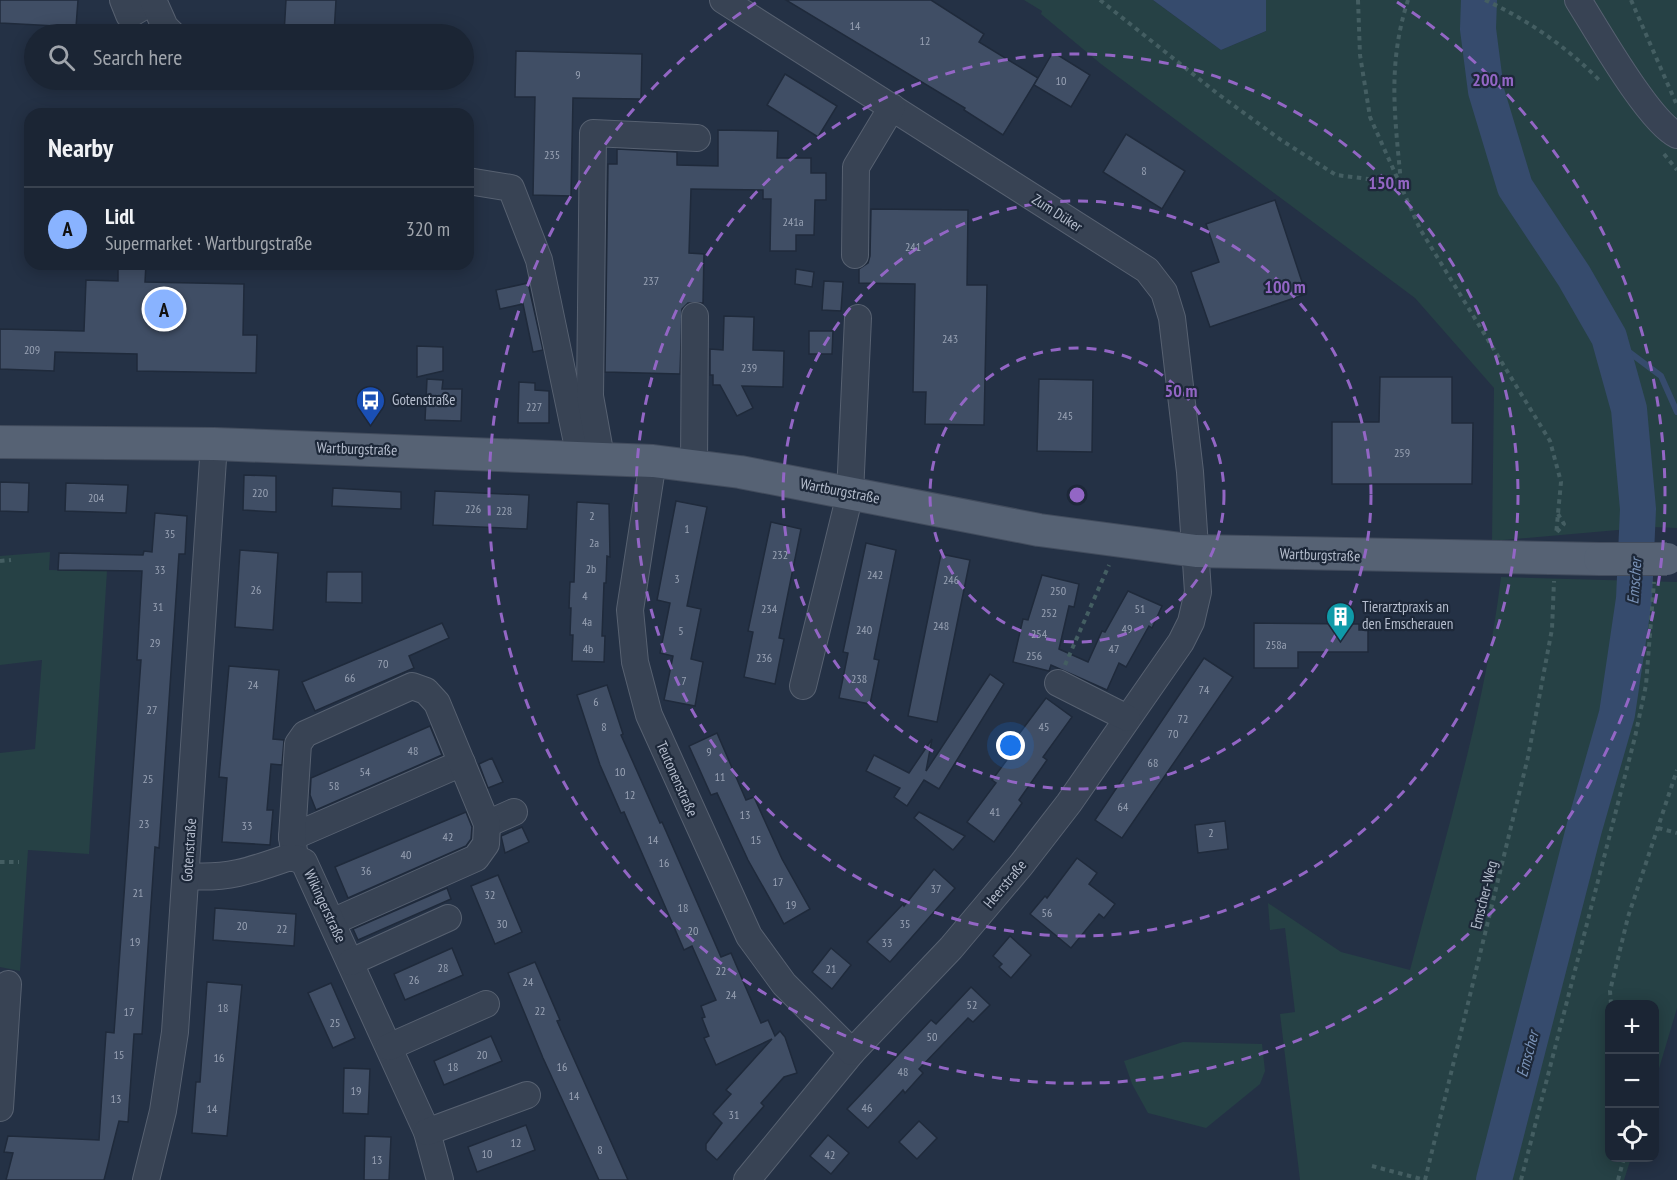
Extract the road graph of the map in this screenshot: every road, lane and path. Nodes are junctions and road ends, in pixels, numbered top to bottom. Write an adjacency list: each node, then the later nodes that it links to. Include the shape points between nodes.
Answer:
1 (123, 0): 2 (street, via 129,15)
2 (153, 0): 10 (street)
3 (723, 0): 13 (street, Zum Düker)
4 (1100, 0): 17 (path, via 1218,94 1336,175)
5 (1358, 0): 17 (path, via 1360,55 1370,117)
6 (1408, 0): 17 (path, via 1392,80)
7 (1485, 0): 11 (path, via 1557,43)
8 (1578, 0): 14 (street, via 1652,112)
9 (1631, 0): 12 (path)
10 (164, 24)
11 (1607, 87)
12 (1677, 106)
13 (892, 107): 18 (street, via 856,167); 29 (street, Zum Düker, via 1147,270 1164,292 1172,318)
14 (1677, 135)
15 (697, 138): 23 (street, via 593,134)
16 (474, 182): 23 (street, via 511,188 539,260)
17 (1401, 183): 28 (path, Emscher-Weg, via 1420,229 1550,441 1561,482)
18 (855, 255)
19 (695, 316): 25 (street)
20 (858, 318): 26 (street)
21 (0, 442): 22 (main road, Wartburgstraße)
22 (214, 444): 23 (main road, Wartburgstraße); 45 (street, Gotenstraße)
23 (591, 457): 24 (main road, Wartburgstraße)
24 (653, 461): 25 (main road, Wartburgstraße); 53 (street, Teutonenstraße, via 630,610 635,662 649,715 749,936 784,984)
25 (694, 466): 26 (main road, Wartburgstraße)
26 (850, 494): 27 (main road, Wartburgstraße); 34 (street)
27 (1119, 541): 29 (main road, Wartburgstraße); 33 (path)
28 (1555, 546): 29 (main road, Wartburgstraße); 32 (main road, Wartburgstraße, bridge, via 1600,559); 62 (path, Emscher-Weg, via 1552,628 1528,756)
29 (1196, 551): 35 (street, Heerstraße, via 1198,592 1191,622)
30 (11, 560): 31 (path)
31 (0, 561)
32 (1664, 564): 63 (path, via 1654,580 1646,685 1635,737)
33 (1058, 683): 35 (street)
34 (803, 686)
35 (1127, 718): 53 (street, Heerstraße, via 1021,865 951,948)
36 (462, 763): 39 (street); 42 (street); 42 (street, via 437,703 426,691 412,686 305,734 298,744)
37 (1677, 770): 40 (path)
38 (514, 812): 39 (street)
39 (487, 824): 47 (street, via 486,844 476,858)
40 (1658, 828): 41 (path); 50 (path, via 1628,916)
41 (1677, 833)
42 (293, 848): 45 (street, Wikingerstraße, via 287,858 242,874 216,878); 47 (street, Wikingerstraße, via 304,862)
43 (0, 862): 44 (path)
44 (19, 862)
45 (187, 876): 59 (street, Gotenstraße, via 175,1032 163,1111)
46 (448, 918): 48 (street, Wikingerstraße)
47 (332, 922): 48 (street, Wikingerstraße)
48 (351, 962): 52 (street, Wikingerstraße)
49 (8, 984): 55 (street)
50 (1611, 1000)
51 (486, 1004): 52 (street)
52 (389, 1047): 56 (street, Wikingerstraße)
53 (852, 1052): 61 (street, Heerstraße)
54 (527, 1095): 56 (street)
55 (0, 1108)
56 (427, 1132): 60 (street, Wikingerstraße)
57 (1623, 1162): 64 (path)
58 (1372, 1166): 62 (path, Emscher-Weg)
59 (146, 1180)
60 (440, 1180)
61 (747, 1180)
62 (1426, 1180)
63 (1521, 1180)
64 (1618, 1180)

